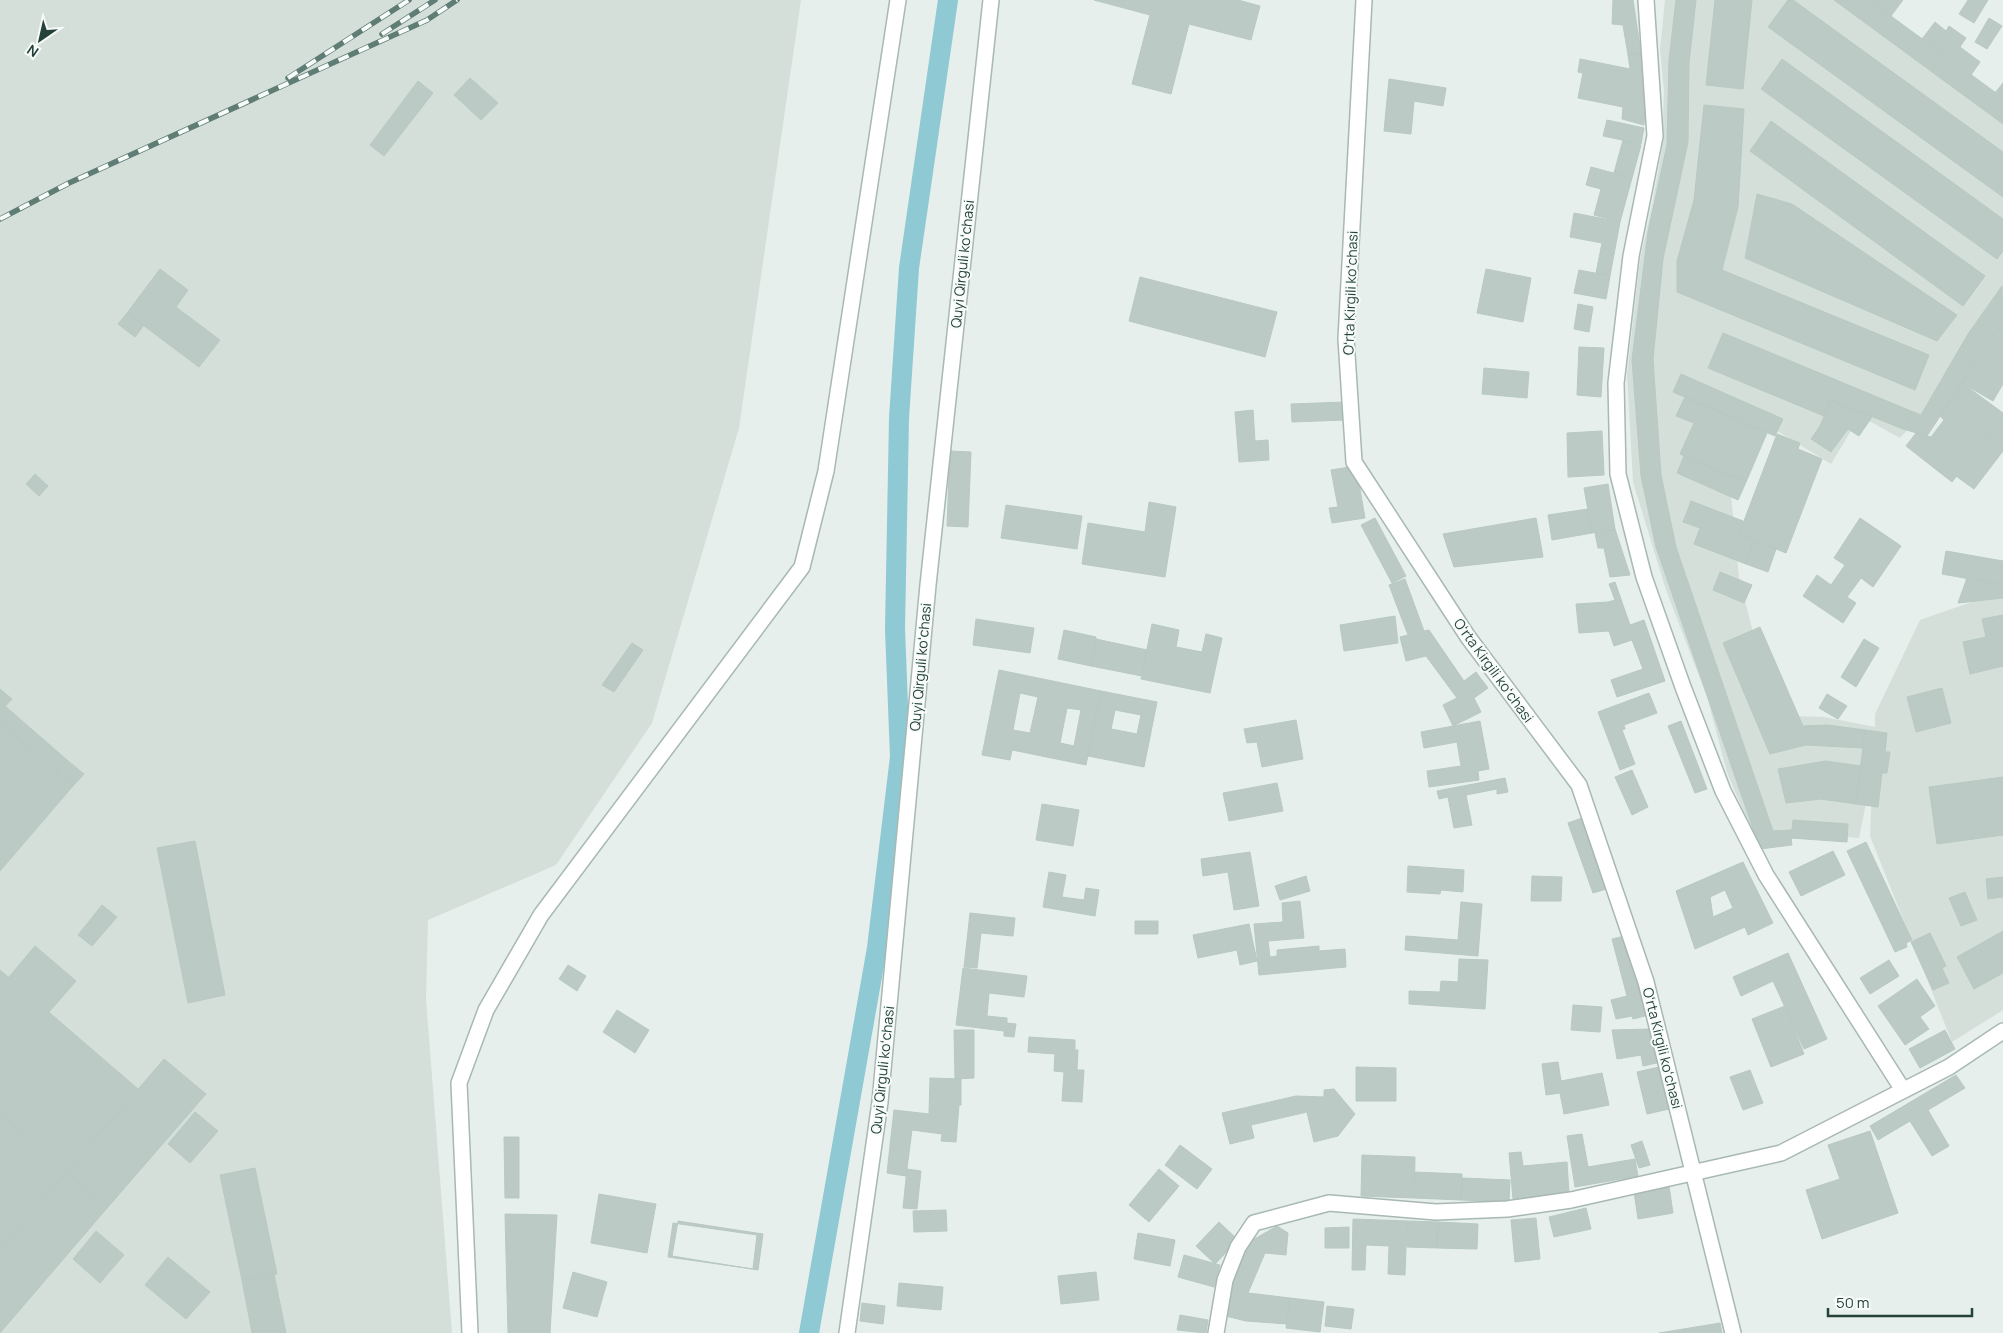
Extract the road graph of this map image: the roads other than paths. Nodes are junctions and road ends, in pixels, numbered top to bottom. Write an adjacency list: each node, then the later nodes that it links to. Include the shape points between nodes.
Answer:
1 (898, 0): 8 (street, via 826,470 802,567 541,916 486,1010 459,1083)
2 (990, 0): 9 (street, Quyi Qirguli koʻchasi, via 928,585 880,1102)
3 (1364, 0): 7 (street, Oʻrta Kirgili koʻchasi, via 1346,339 1354,462 1468,637 1579,785 1646,982)
4 (1646, 0): 6 (street, via 1655,136 1631,256 1616,383 1618,474 1644,576 1682,687 1723,791 1766,875)
5 (2003, 1032): 6 (street, via 1949,1067)
6 (1903, 1090): 7 (street, via 1781,1152)
7 (1694, 1172): 10 (street, via 1571,1200 1507,1209 1436,1212 1329,1203 1254,1223 1238,1246 1225,1280); 11 (street, Oʻrta Kirgili koʻchasi)
8 (470, 1333)
9 (847, 1333)
10 (1216, 1333)
11 (1733, 1333)

